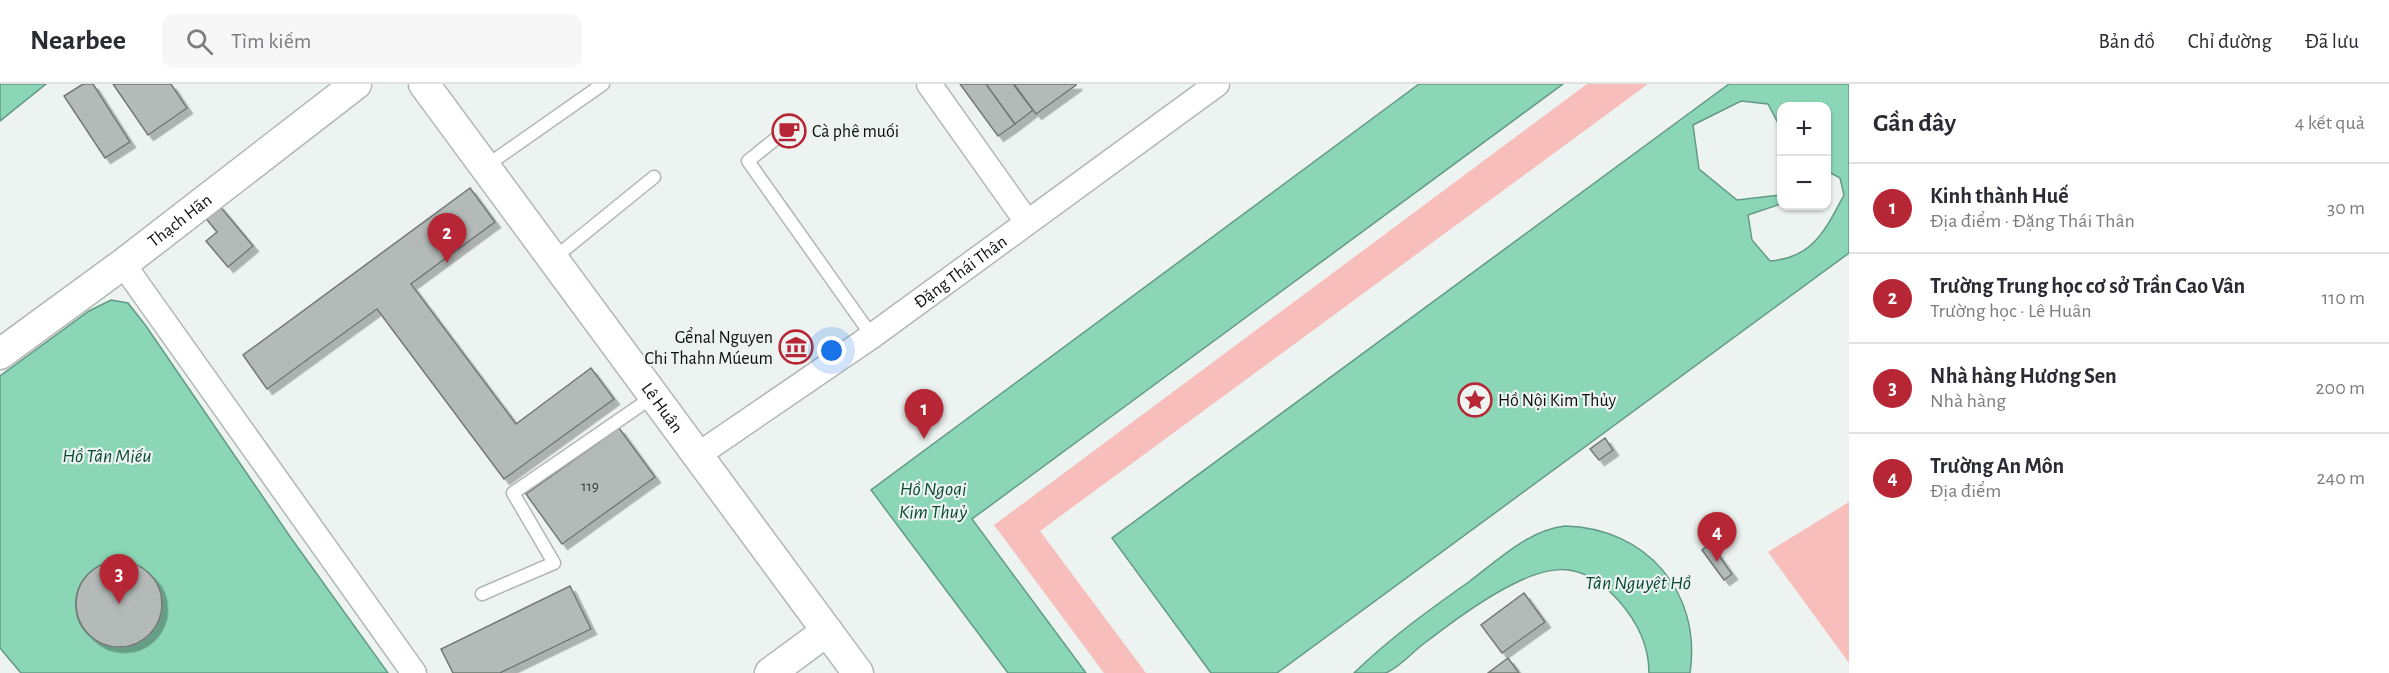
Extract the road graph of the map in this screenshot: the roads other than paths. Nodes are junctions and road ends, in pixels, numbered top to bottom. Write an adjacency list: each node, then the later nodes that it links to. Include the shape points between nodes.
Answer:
1 (356, 84): 11 (street, Thạch Hãn)
2 (423, 84): 7 (street, Lê Huân)
3 (603, 84): 7 (lane)
4 (929, 84): 9 (street)
5 (1217, 84): 9 (street, Đặng Thái Thân)
6 (778, 137): 12 (lane, via 748,161)
7 (485, 166): 10 (street, Lê Huân)
8 (654, 177): 10 (lane)
9 (1027, 222): 12 (street, Đặng Thái Thân)
10 (553, 259): 14 (street, Lê Huân)
11 (123, 264): 13 (street, Thạch Hãn); 18 (street)
12 (872, 336): 15 (street, Đặng Thái Thân)
13 (0, 354)
14 (654, 396): 15 (street, Lê Huân); 16 (lane, via 513,493 554,562)
15 (698, 455): 17 (street, Lê Huân)
16 (482, 594)
17 (827, 631): 19 (street); 20 (street, Lê Huân)
18 (414, 673)
19 (770, 673)
20 (858, 673)

